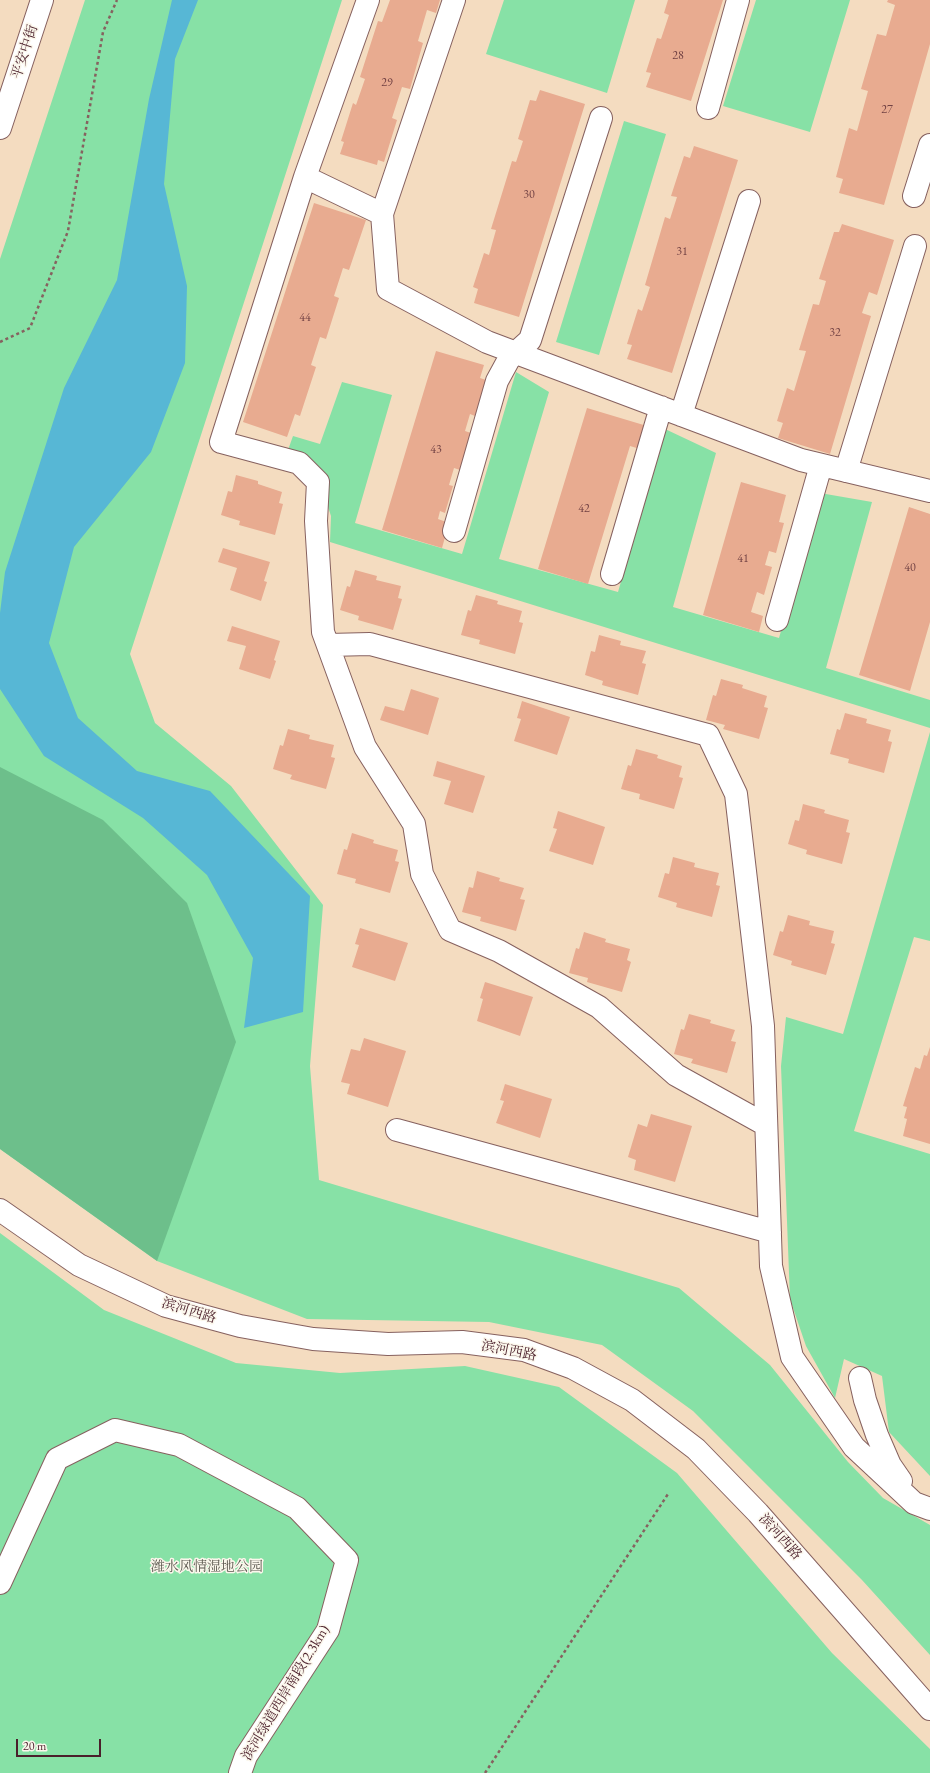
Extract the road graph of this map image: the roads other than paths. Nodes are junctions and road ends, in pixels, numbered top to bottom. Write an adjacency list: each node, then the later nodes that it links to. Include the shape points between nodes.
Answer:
1 (42, 0): 7 (street, 平安中街)
2 (368, 0): 9 (street)
3 (454, 0): 12 (street)
4 (738, 0): 5 (street)
5 (708, 108)
6 (601, 118): 14 (street, via 530,340)
7 (0, 128)
8 (930, 145): 10 (street)
9 (305, 176): 12 (street); 23 (street, via 221,442 298,463 318,482 316,529 323,632)
10 (914, 196)
11 (749, 200): 16 (street)
12 (382, 214): 14 (street, via 388,289 487,342)
13 (915, 246): 18 (street)
14 (516, 352): 15 (street); 20 (street, via 509,359 497,381)
15 (661, 407): 16 (street); 21 (street)
16 (681, 415): 17 (street, via 801,460)
17 (821, 465): 18 (street); 22 (street)
18 (846, 471): 19 (street)
19 (930, 491)
20 (454, 531)
21 (612, 574)
22 (777, 620)
23 (328, 645): 24 (street, via 366,747 414,824 422,874 450,930 499,950 599,1007 676,1075); 24 (street, via 370,644 708,735 736,794 763,1026)
24 (766, 1125): 27 (street)
25 (397, 1130): 27 (street)
26 (0, 1210): 31 (street, 滨河西路, via 79,1265 166,1306 240,1326 313,1340 388,1344 462,1342 524,1350 573,1368 632,1400 696,1449 789,1547)
27 (770, 1232): 29 (street, via 771,1266 792,1357 854,1447)
28 (860, 1378): 29 (street, via 877,1435 890,1465)
29 (922, 1506)
30 (0, 1583): 32 (street, 滨河绿道西岸南段(2.3km), via 57,1459 115,1430 179,1445 297,1508 347,1560 328,1630 246,1756)
31 (930, 1709)
32 (240, 1773)

